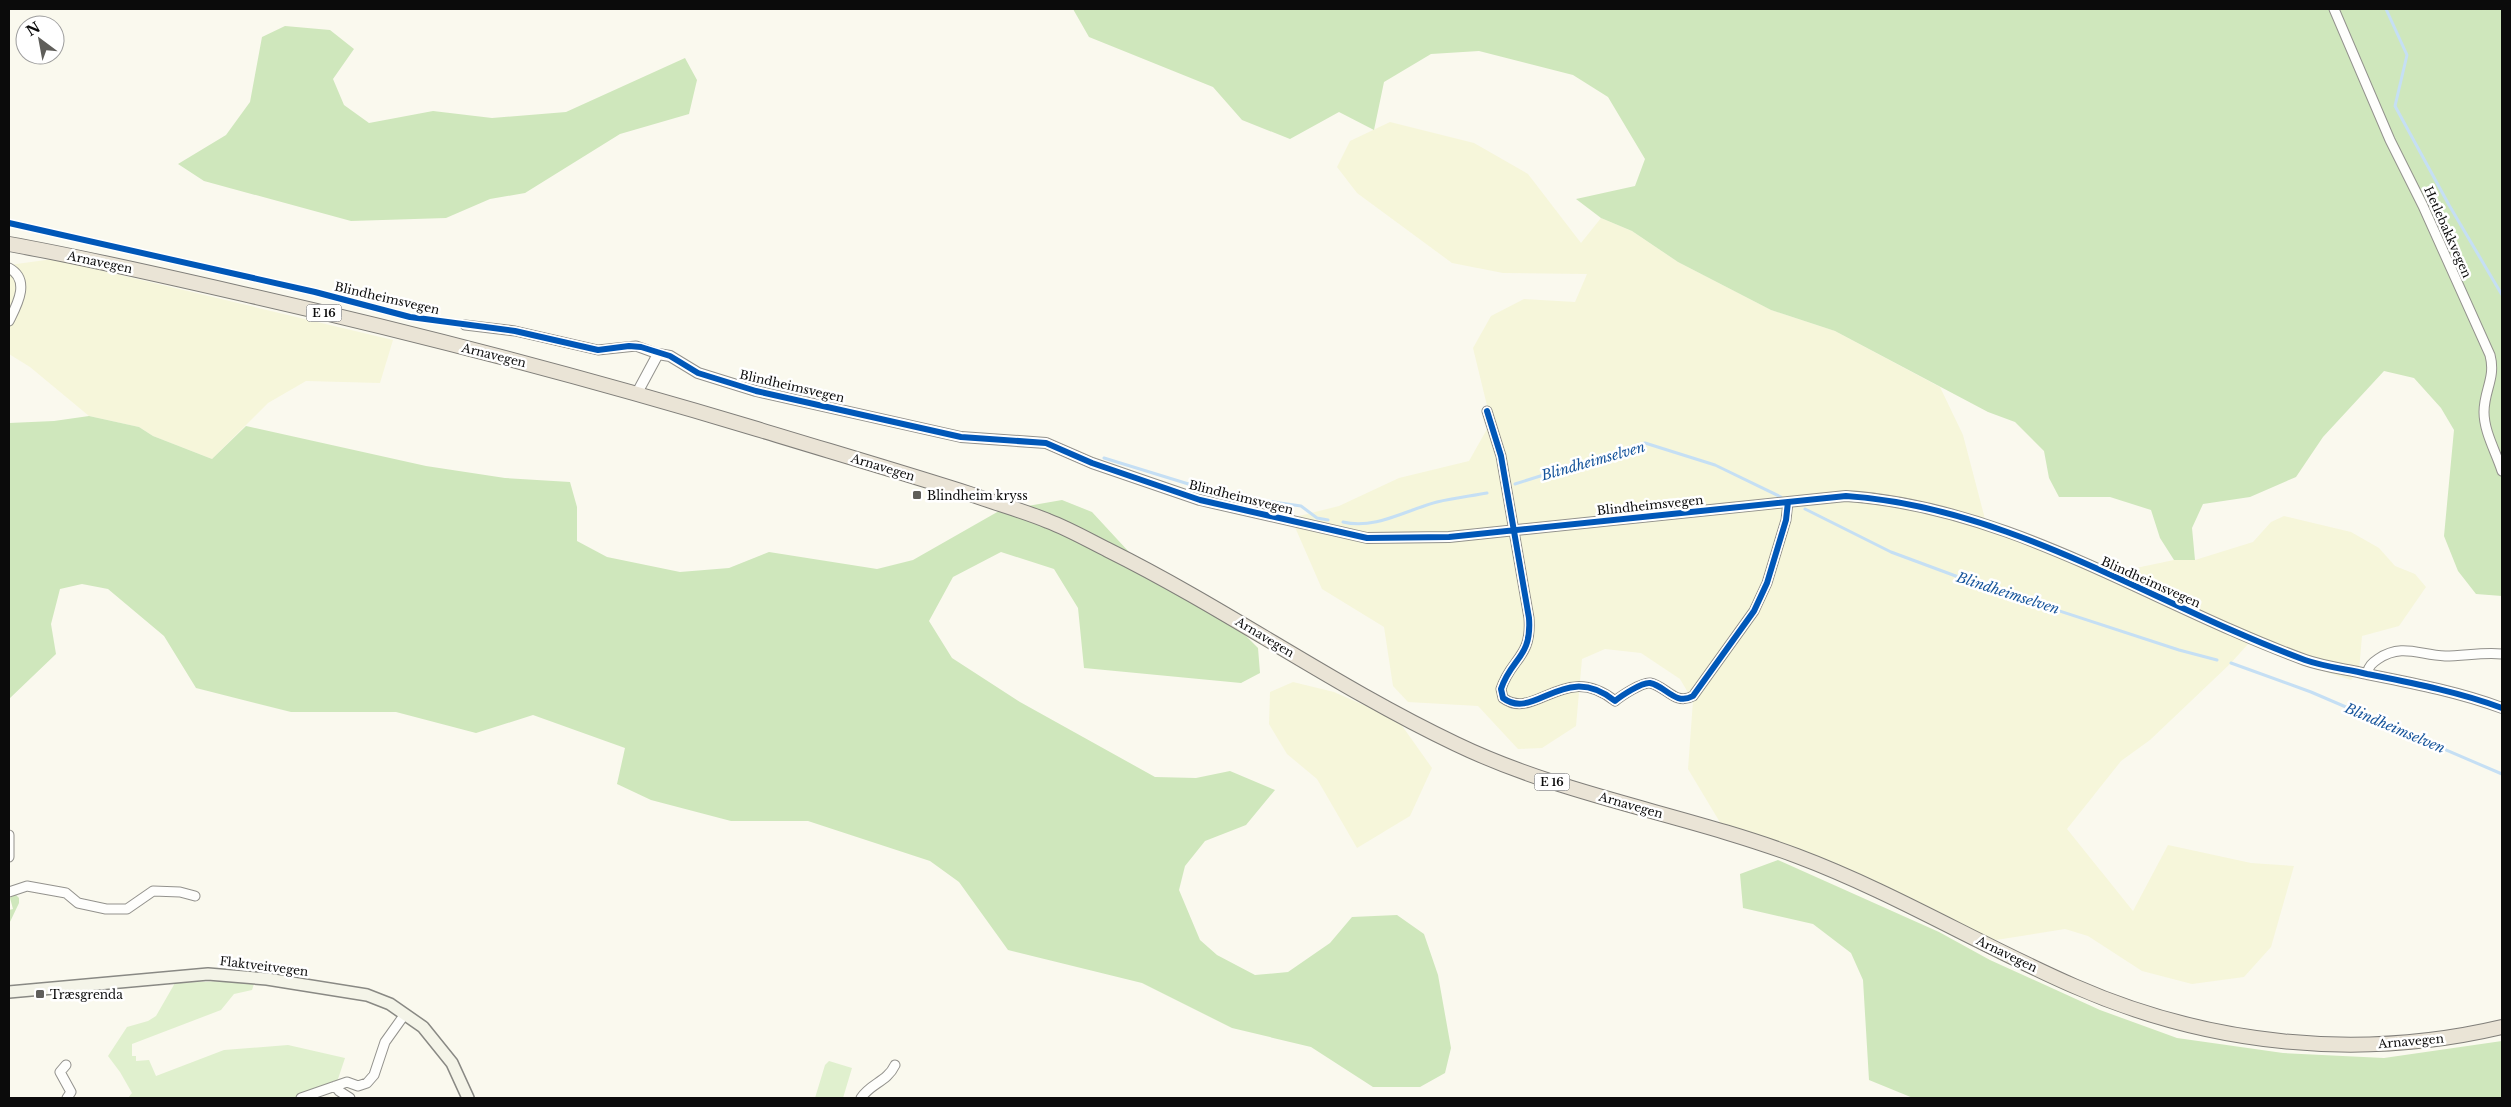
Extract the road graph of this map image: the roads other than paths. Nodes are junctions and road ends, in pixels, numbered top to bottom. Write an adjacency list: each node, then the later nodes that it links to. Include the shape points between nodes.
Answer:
1 (2334, 9): 9 (street, Hetlebakkvegen, via 2390,140 2490,355 2494,367 2484,412)
2 (9, 244): 7 (highway, Arnavegen / E 16, via 304,308)
3 (9, 268): 4 (street, via 19,278 21,288)
4 (9, 321)
5 (464, 325): 6 (street, Blindheimsvegen, via 515,331 598,350 636,346)
6 (658, 354): 7 (street); 11 (street, Blindheimsvegen, via 670,356 698,373 756,391 961,437 1046,444 1200,500 1367,538 1449,537)
7 (637, 393): 21 (highway, Arnavegen / E 16, via 1050,521 1156,574 1351,689 1460,746 1548,780 1746,838 1814,862 1912,906 2035,968 2143,1013 2198,1028 2329,1045 2418,1041)
8 (1487, 411): 11 (street, via 1502,456)
9 (2502, 471)
10 (1788, 502): 11 (street, Blindheimsvegen); 11 (street, via 1786,520 1767,582 1754,610 1704,684 1688,698 1674,697 1652,683 1646,683 1616,701 1598,690 1577,686 1522,704 1513,704 1502,698 1503,684 1525,650 1530,628); 13 (street, Blindheimsvegen, via 1869,497 1960,515 2057,551 2292,655 2324,666)
11 (1515, 530)
12 (2502, 654): 13 (street, via 2442,656 2397,650 2371,664)
13 (2367, 674): 14 (street, Blindheimsvegen)
14 (2502, 708)
15 (9, 835): 16 (street)
16 (9, 856)
17 (9, 892): 18 (street, via 27,886 66,893 78,903 106,909 127,909 153,891)
18 (195, 896)
19 (9, 992): 20 (main road, Flaktveitvegen, via 159,977 236,975 367,995)
20 (405, 1014): 24 (street, via 385,1042 374,1075 367,1083 358,1086 347,1082); 28 (main road, Flaktveitvegen, via 437,1042 452,1063)
21 (2502, 1027)
22 (66, 1065): 25 (street, via 60,1072 71,1092)
23 (895, 1065): 29 (street, via 886,1079 871,1086)
24 (336, 1086): 26 (street); 27 (street)
25 (67, 1098)
26 (302, 1098)
27 (350, 1098)
28 (468, 1098)
29 (861, 1098)

